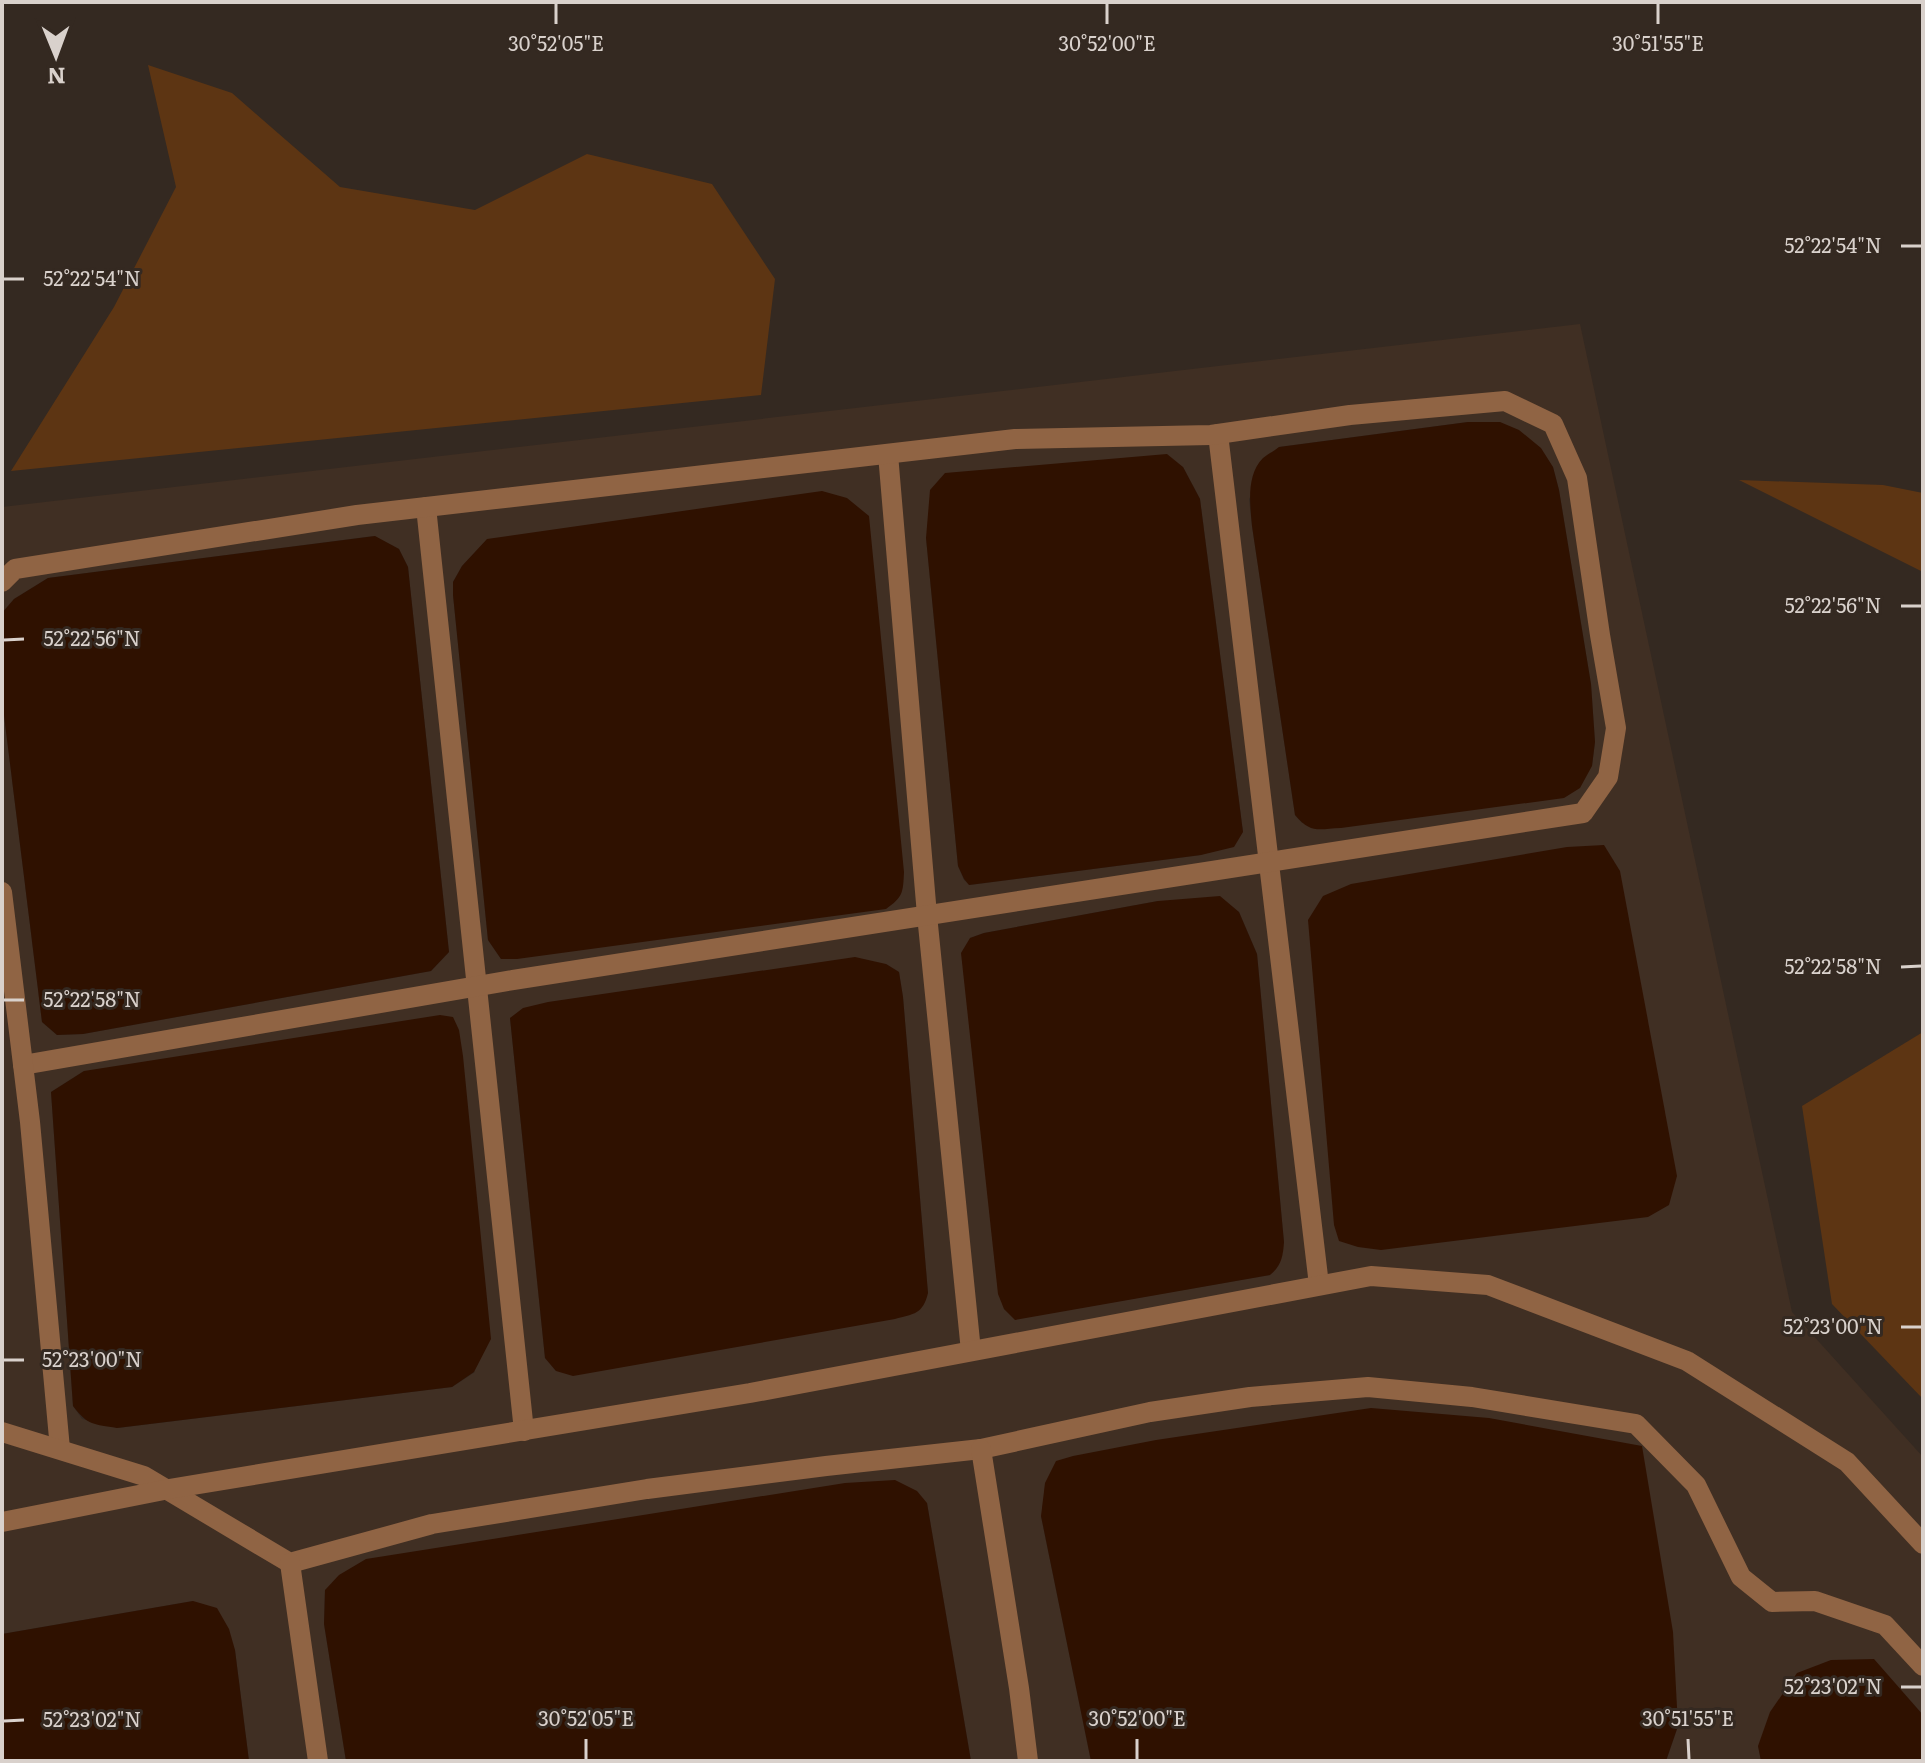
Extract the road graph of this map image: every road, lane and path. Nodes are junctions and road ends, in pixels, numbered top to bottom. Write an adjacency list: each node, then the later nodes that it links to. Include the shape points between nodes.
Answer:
1 (1218, 434): 2 (lane, via 1015,439); 5 (lane); 5 (lane, via 1505,401 1553,424 1577,478 1616,728 1608,777 1583,813)
2 (888, 454): 3 (lane); 7 (lane)
3 (426, 507): 4 (lane, via 15,569); 8 (lane)
4 (2, 582)
5 (1269, 861): 7 (lane); 10 (lane)
6 (2, 892): 9 (lane)
7 (927, 915): 8 (lane); 11 (lane)
8 (476, 987): 9 (lane); 12 (lane)
9 (23, 1065): 14 (lane)
10 (1319, 1285): 11 (lane); 18 (lane, via 1371,1276 1488,1285 1687,1361 1847,1462)
11 (971, 1351): 12 (lane)
12 (524, 1431): 16 (lane)
13 (2, 1432): 14 (lane)
14 (60, 1449): 16 (lane)
15 (981, 1449): 19 (lane, via 647,1489 432,1524); 20 (lane, via 1150,1412 1368,1387 1472,1397 1636,1424 1696,1485 1741,1577 1772,1602 1815,1601 1885,1625); 22 (lane)
16 (169, 1489): 17 (lane); 19 (lane)
17 (2, 1522)
18 (1923, 1544)
19 (290, 1563): 21 (lane)
20 (1923, 1666)
21 (318, 1761)
22 (1028, 1761)

